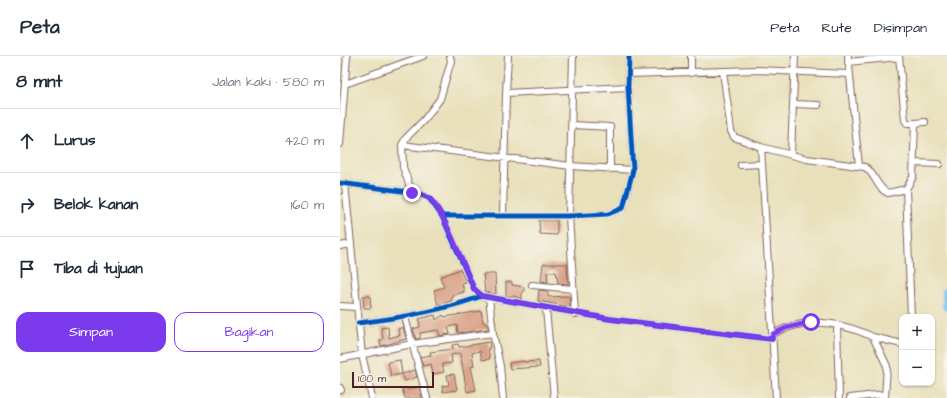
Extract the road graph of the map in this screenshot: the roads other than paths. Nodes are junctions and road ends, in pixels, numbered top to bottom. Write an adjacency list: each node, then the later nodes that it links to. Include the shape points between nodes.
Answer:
1 (347, 56): 16 (street)
2 (423, 56): 16 (street)
3 (450, 56): 26 (street, via 451,61 440,98)
4 (508, 56): 19 (street)
5 (573, 56): 18 (street)
6 (629, 56): 14 (street)
7 (691, 56): 13 (street)
8 (795, 56): 12 (street)
9 (899, 57): 10 (street); 23 (street, via 905,120 907,123)
10 (848, 59): 15 (street)
11 (723, 71): 12 (street); 13 (street); 27 (street, via 733,135)
12 (795, 71): 15 (street); 20 (street)
13 (691, 73): 14 (street)
14 (630, 74): 17 (street)
15 (849, 74): 35 (street)
16 (345, 84): 25 (street)
17 (628, 87): 18 (street); 37 (street)
18 (572, 89): 19 (street); 24 (street)
19 (506, 93): 29 (street)
20 (795, 104): 21 (street); 28 (street)
21 (818, 105)
22 (925, 122): 23 (street)
23 (915, 123): 30 (street)
24 (572, 125): 34 (street); 36 (street, via 610,126)
25 (340, 144)
26 (402, 145): 29 (street); 40 (street, via 404,167)
27 (760, 146): 28 (street); 31 (street)
28 (791, 154): 35 (street, via 843,166)
29 (504, 157): 34 (street); 41 (street)
30 (914, 163): 32 (street); 39 (street, via 913,177)
31 (761, 164): 33 (street); 59 (street)
32 (939, 164)
33 (741, 165)
34 (571, 166): 36 (street); 43 (street)
35 (859, 166): 39 (street, via 870,170 885,192 894,193)
36 (610, 169): 37 (street)
37 (633, 170): 43 (street, via 623,208 608,214)
38 (342, 184): 40 (street); 44 (street)
39 (906, 188): 54 (street)
40 (412, 193): 42 (street, via 429,198)
41 (503, 215): 42 (street); 43 (street)
42 (442, 216): 48 (street, via 474,289)
43 (569, 216): 47 (street)
44 (351, 244): 45 (street); 51 (street)
45 (340, 246)
46 (532, 285): 47 (street)
47 (573, 289): 53 (street)
48 (482, 296): 49 (street); 55 (street)
49 (489, 298): 52 (street); 58 (street)
50 (340, 306): 51 (street)
51 (356, 307): 56 (street)
52 (546, 309): 53 (street); 69 (street)
53 (574, 314): 59 (street)
54 (911, 314)
55 (405, 317): 56 (street); 62 (street)
56 (358, 323): 63 (street)
57 (837, 326): 59 (street, via 811,322 786,328); 60 (street); 71 (street)
58 (493, 333): 62 (street); 68 (street, via 500,366)
59 (773, 336): 70 (street)
60 (873, 337): 61 (street); 65 (street, via 887,366)
61 (899, 343)
62 (412, 344): 63 (street); 67 (street)
63 (362, 355): 64 (street); 66 (street)
64 (340, 359)
65 (885, 396): 72 (street)
66 (372, 398)
67 (427, 398)
68 (501, 398)
69 (554, 398)
70 (776, 398)
71 (839, 398)
72 (850, 398)

